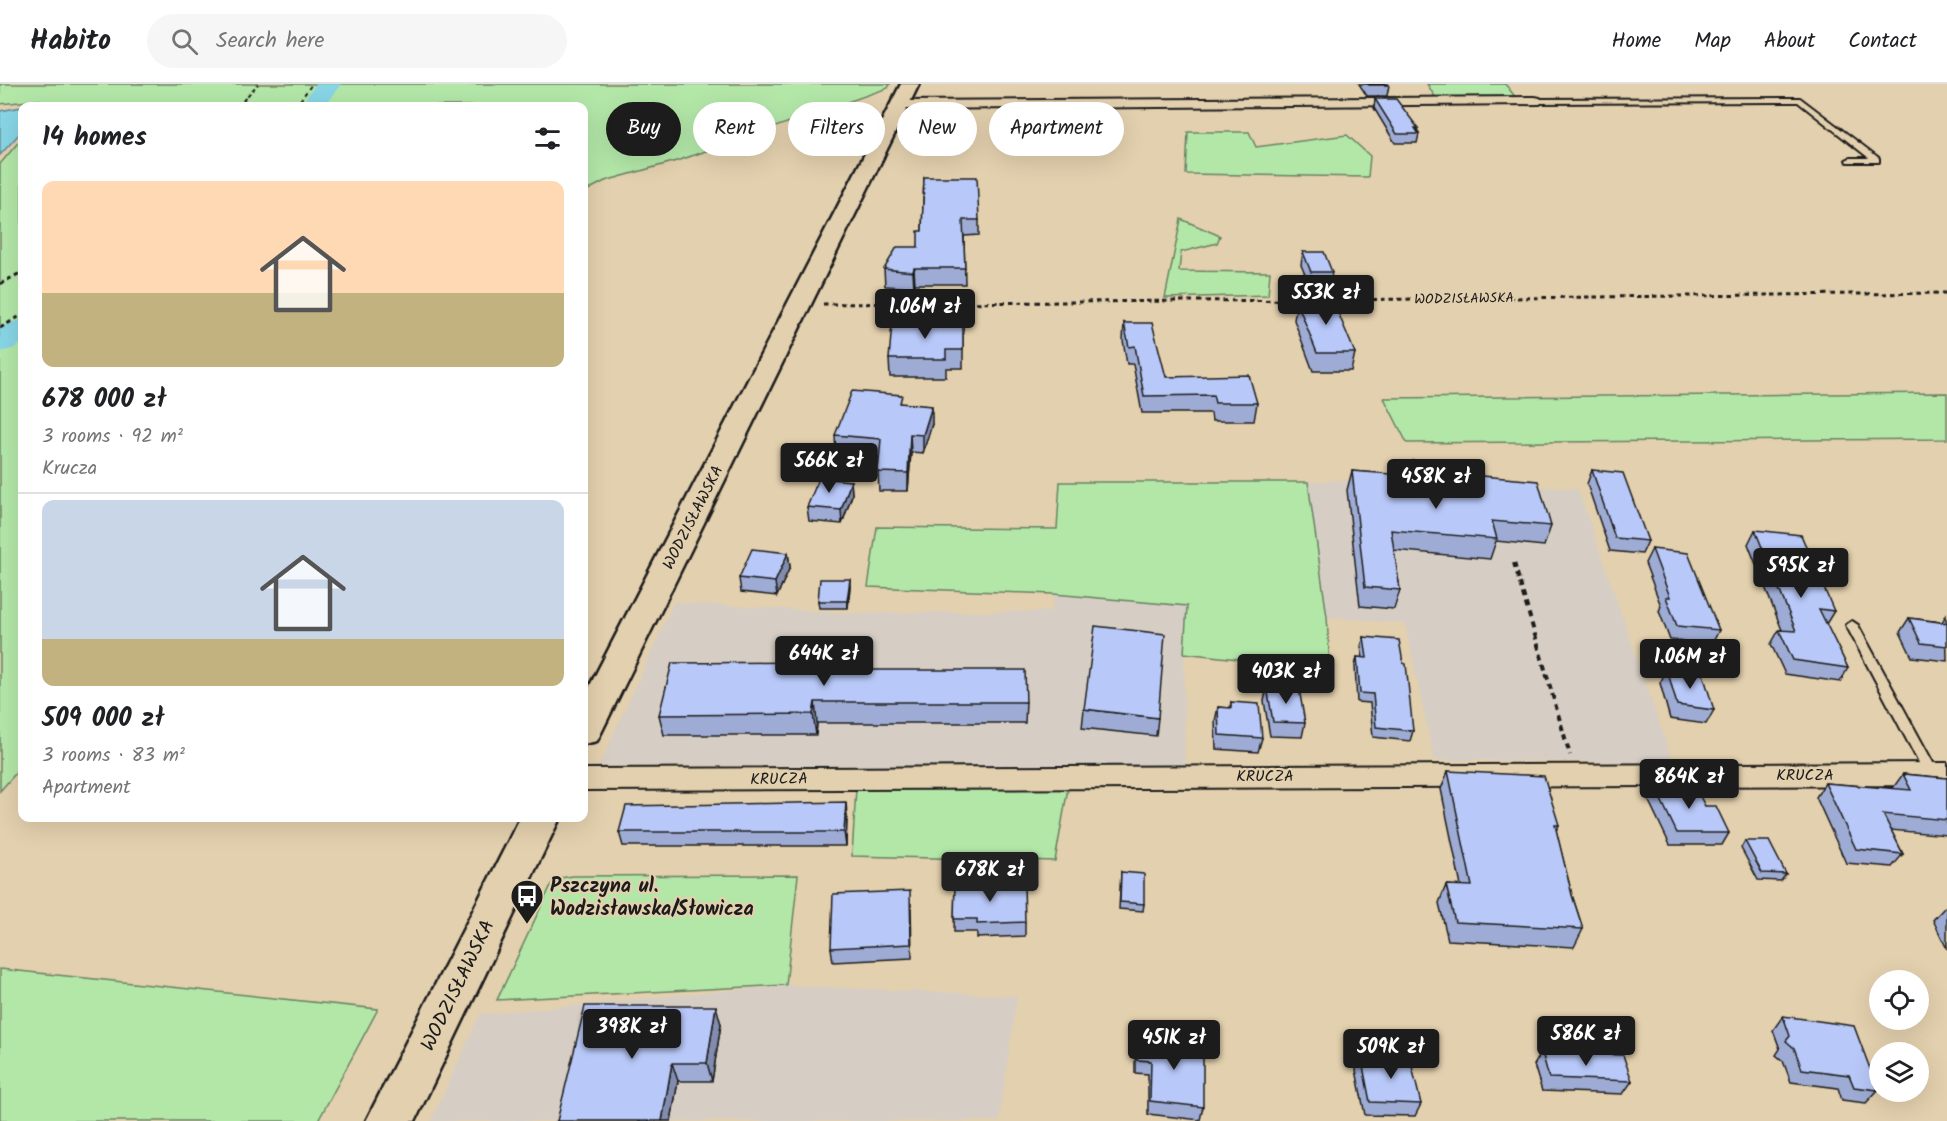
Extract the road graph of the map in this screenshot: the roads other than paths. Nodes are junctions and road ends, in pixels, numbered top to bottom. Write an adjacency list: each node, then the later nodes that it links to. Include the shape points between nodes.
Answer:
1 (1510, 84): 3 (street)
2 (905, 95): 3 (street); 6 (main road, WODZISŁAWSKA)
3 (1529, 101): 4 (lane, via 1800,100 1875,160)
4 (1850, 160)
5 (1852, 625): 7 (lane)
6 (588, 723)
7 (1940, 774): 8 (street, KRUCZA)
8 (588, 780)
9 (538, 822): 10 (main road, WODZISŁAWSKA)
10 (390, 1121)

